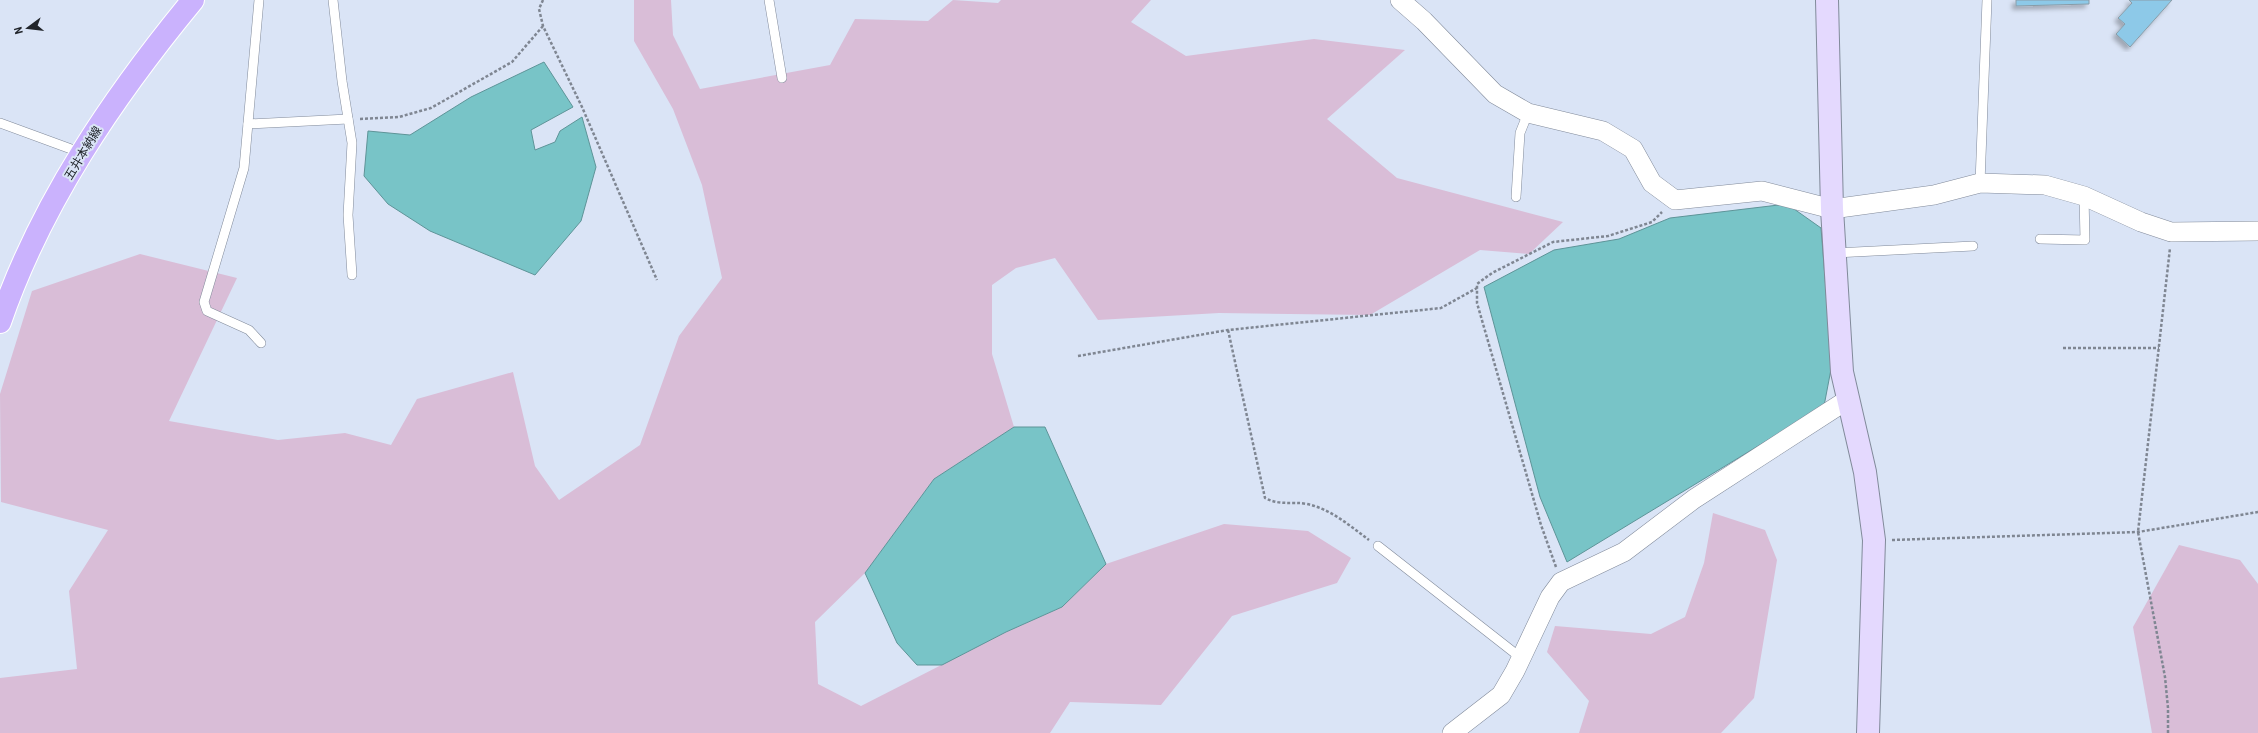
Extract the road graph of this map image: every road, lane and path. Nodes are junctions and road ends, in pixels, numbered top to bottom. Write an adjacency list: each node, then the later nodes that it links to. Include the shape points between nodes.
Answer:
1 (193, 0): 15 (main road, 五井本納線, via 139,67)
2 (259, 0): 14 (lane)
3 (333, 0): 12 (lane)
4 (543, 0): 9 (path, via 539,9)
5 (769, 0): 10 (lane)
6 (1400, 0): 11 (street, via 1495,94)
7 (1827, 0): 20 (street)
8 (1987, 0): 16 (lane)
9 (543, 26): 12 (path, via 512,62 431,108 399,117); 27 (path, via 607,161)
10 (782, 78)
11 (1528, 113): 18 (lane, via 1520,133); 19 (street, via 1603,131 1633,149 1652,183)
12 (348, 119): 14 (lane); 26 (lane, via 352,143 348,215)
13 (0, 123): 15 (lane)
14 (248, 124): 31 (lane, via 244,168 204,302 207,311 249,330)
15 (82, 153): 29 (main road, 五井本納線, via 27,252)
16 (1980, 183): 17 (street, via 2045,185); 20 (street, via 1934,195)
17 (2084, 196): 22 (street, via 2141,222); 23 (lane, via 2085,240)
18 (1516, 197)
19 (1675, 200): 20 (street, via 1762,191); 28 (path, via 1652,222 1629,230 1608,236 1553,242 1492,273 1477,284)
20 (1832, 209): 25 (street)
21 (2258, 231): 22 (street)
22 (2171, 232): 33 (path)
23 (2040, 239)
24 (1973, 246): 25 (lane)
25 (1835, 253): 35 (street, via 1842,372)
26 (352, 275)
27 (657, 280)
28 (1477, 288): 30 (path, via 1441,308); 40 (path, via 1477,302 1541,525)
29 (0, 322)
30 (1228, 330): 34 (path); 39 (path, via 1265,498 1276,504 1307,504 1334,515)
31 (260, 343)
32 (2064, 348): 33 (path)
33 (2159, 348): 37 (path)
34 (1078, 356)
35 (1847, 400): 38 (street, via 1865,472); 40 (street, via 1694,499 1624,552)
36 (2258, 512): 37 (path)
37 (2138, 532): 38 (path); 44 (path, via 2164,677)
38 (1874, 540): 43 (street)
39 (1378, 546): 41 (lane)
40 (1562, 582): 41 (street, via 1550,597)
41 (1521, 658): 42 (street, via 1501,695)
42 (1452, 733)
43 (1868, 733)
44 (2168, 733)

